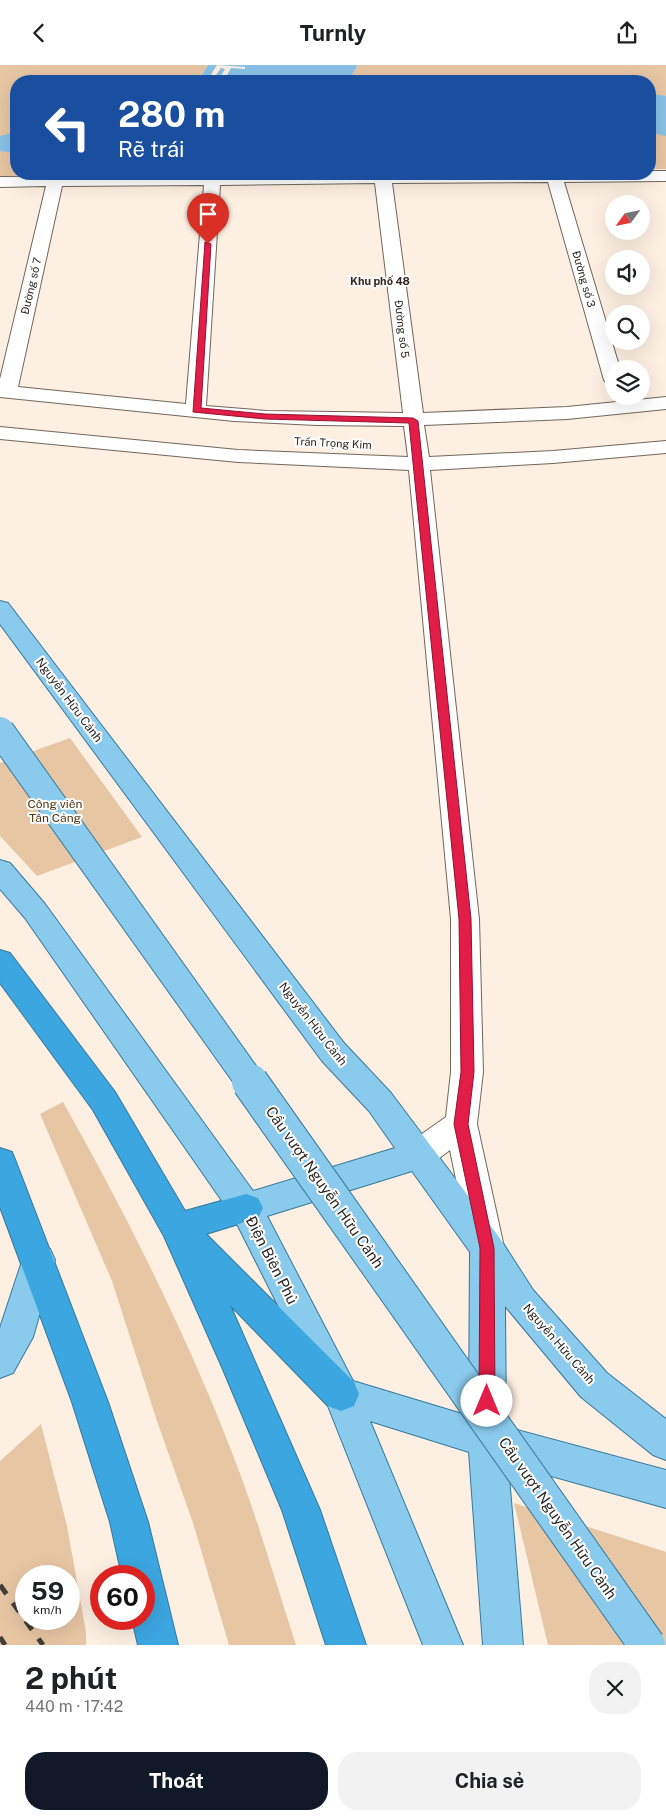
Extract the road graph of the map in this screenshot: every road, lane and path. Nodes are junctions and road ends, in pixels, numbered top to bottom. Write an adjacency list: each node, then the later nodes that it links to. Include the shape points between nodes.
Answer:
1 (298, 180): 4 (street)
2 (383, 180): 14 (street, Đường số 5)
3 (556, 180): 7 (street, Đường số 3)
4 (212, 181): 6 (street); 12 (street)
5 (0, 182): 6 (street)
6 (54, 182): 8 (street, Đường số 7)
7 (608, 360)
8 (3, 391): 12 (street)
9 (605, 403): 14 (street)
10 (650, 403): 11 (street)
11 (666, 403)
12 (196, 410): 14 (street, via 265,417)
13 (0, 415): 18 (street, Trần Trọng Kim)
14 (413, 421): 18 (street, Đường số 5)
15 (666, 429): 18 (street, Trần Trọng Kim)
16 (0, 433): 18 (street, Trần Trọng Kim, via 238,456)
17 (666, 447): 18 (street, Trần Trọng Kim, via 553,457)
18 (418, 455): 19 (street, Trần Trọng Kim, via 483,477); 24 (street, Đường số 5, via 465,919 467,1072)
19 (666, 464)
20 (0, 608): 25 (main road, Nguyễn Hữu Cảnh, via 333,1052 380,1102)
21 (0, 731): 42 (main road, Cầu vượt Nguyễn Hữu Cảnh, bridge)
22 (0, 870): 27 (main road, Điện Biên Phủ, via 35,911)
23 (0, 961): 28 (highway, via 104,1101)
24 (461, 1124): 25 (street); 29 (street, Đường số 5)
25 (418, 1155): 27 (main road); 29 (main road, Nguyễn Hữu Cảnh)
26 (0, 1161): 30 (highway)
27 (246, 1208): 28 (highway); 32 (main road, Điện Biên Phủ)
28 (177, 1227): 32 (highway); 39 (highway, via 301,1510)
29 (487, 1248): 33 (main road); 34 (main road, Nguyễn Hữu Cảnh, via 521,1301 594,1385)
30 (38, 1260): 31 (main road, via 15,1337); 36 (highway, via 90,1402 129,1522)
31 (0, 1361)
32 (341, 1394): 33 (main road); 40 (main road, Điện Biên Phủ)
33 (487, 1440): 35 (main road); 41 (main road)
34 (666, 1442)
35 (666, 1489)
36 (139, 1565)
37 (155, 1630): 38 (highway)
38 (158, 1645)
39 (346, 1645)
40 (443, 1645)
41 (503, 1645)
42 (647, 1645)

